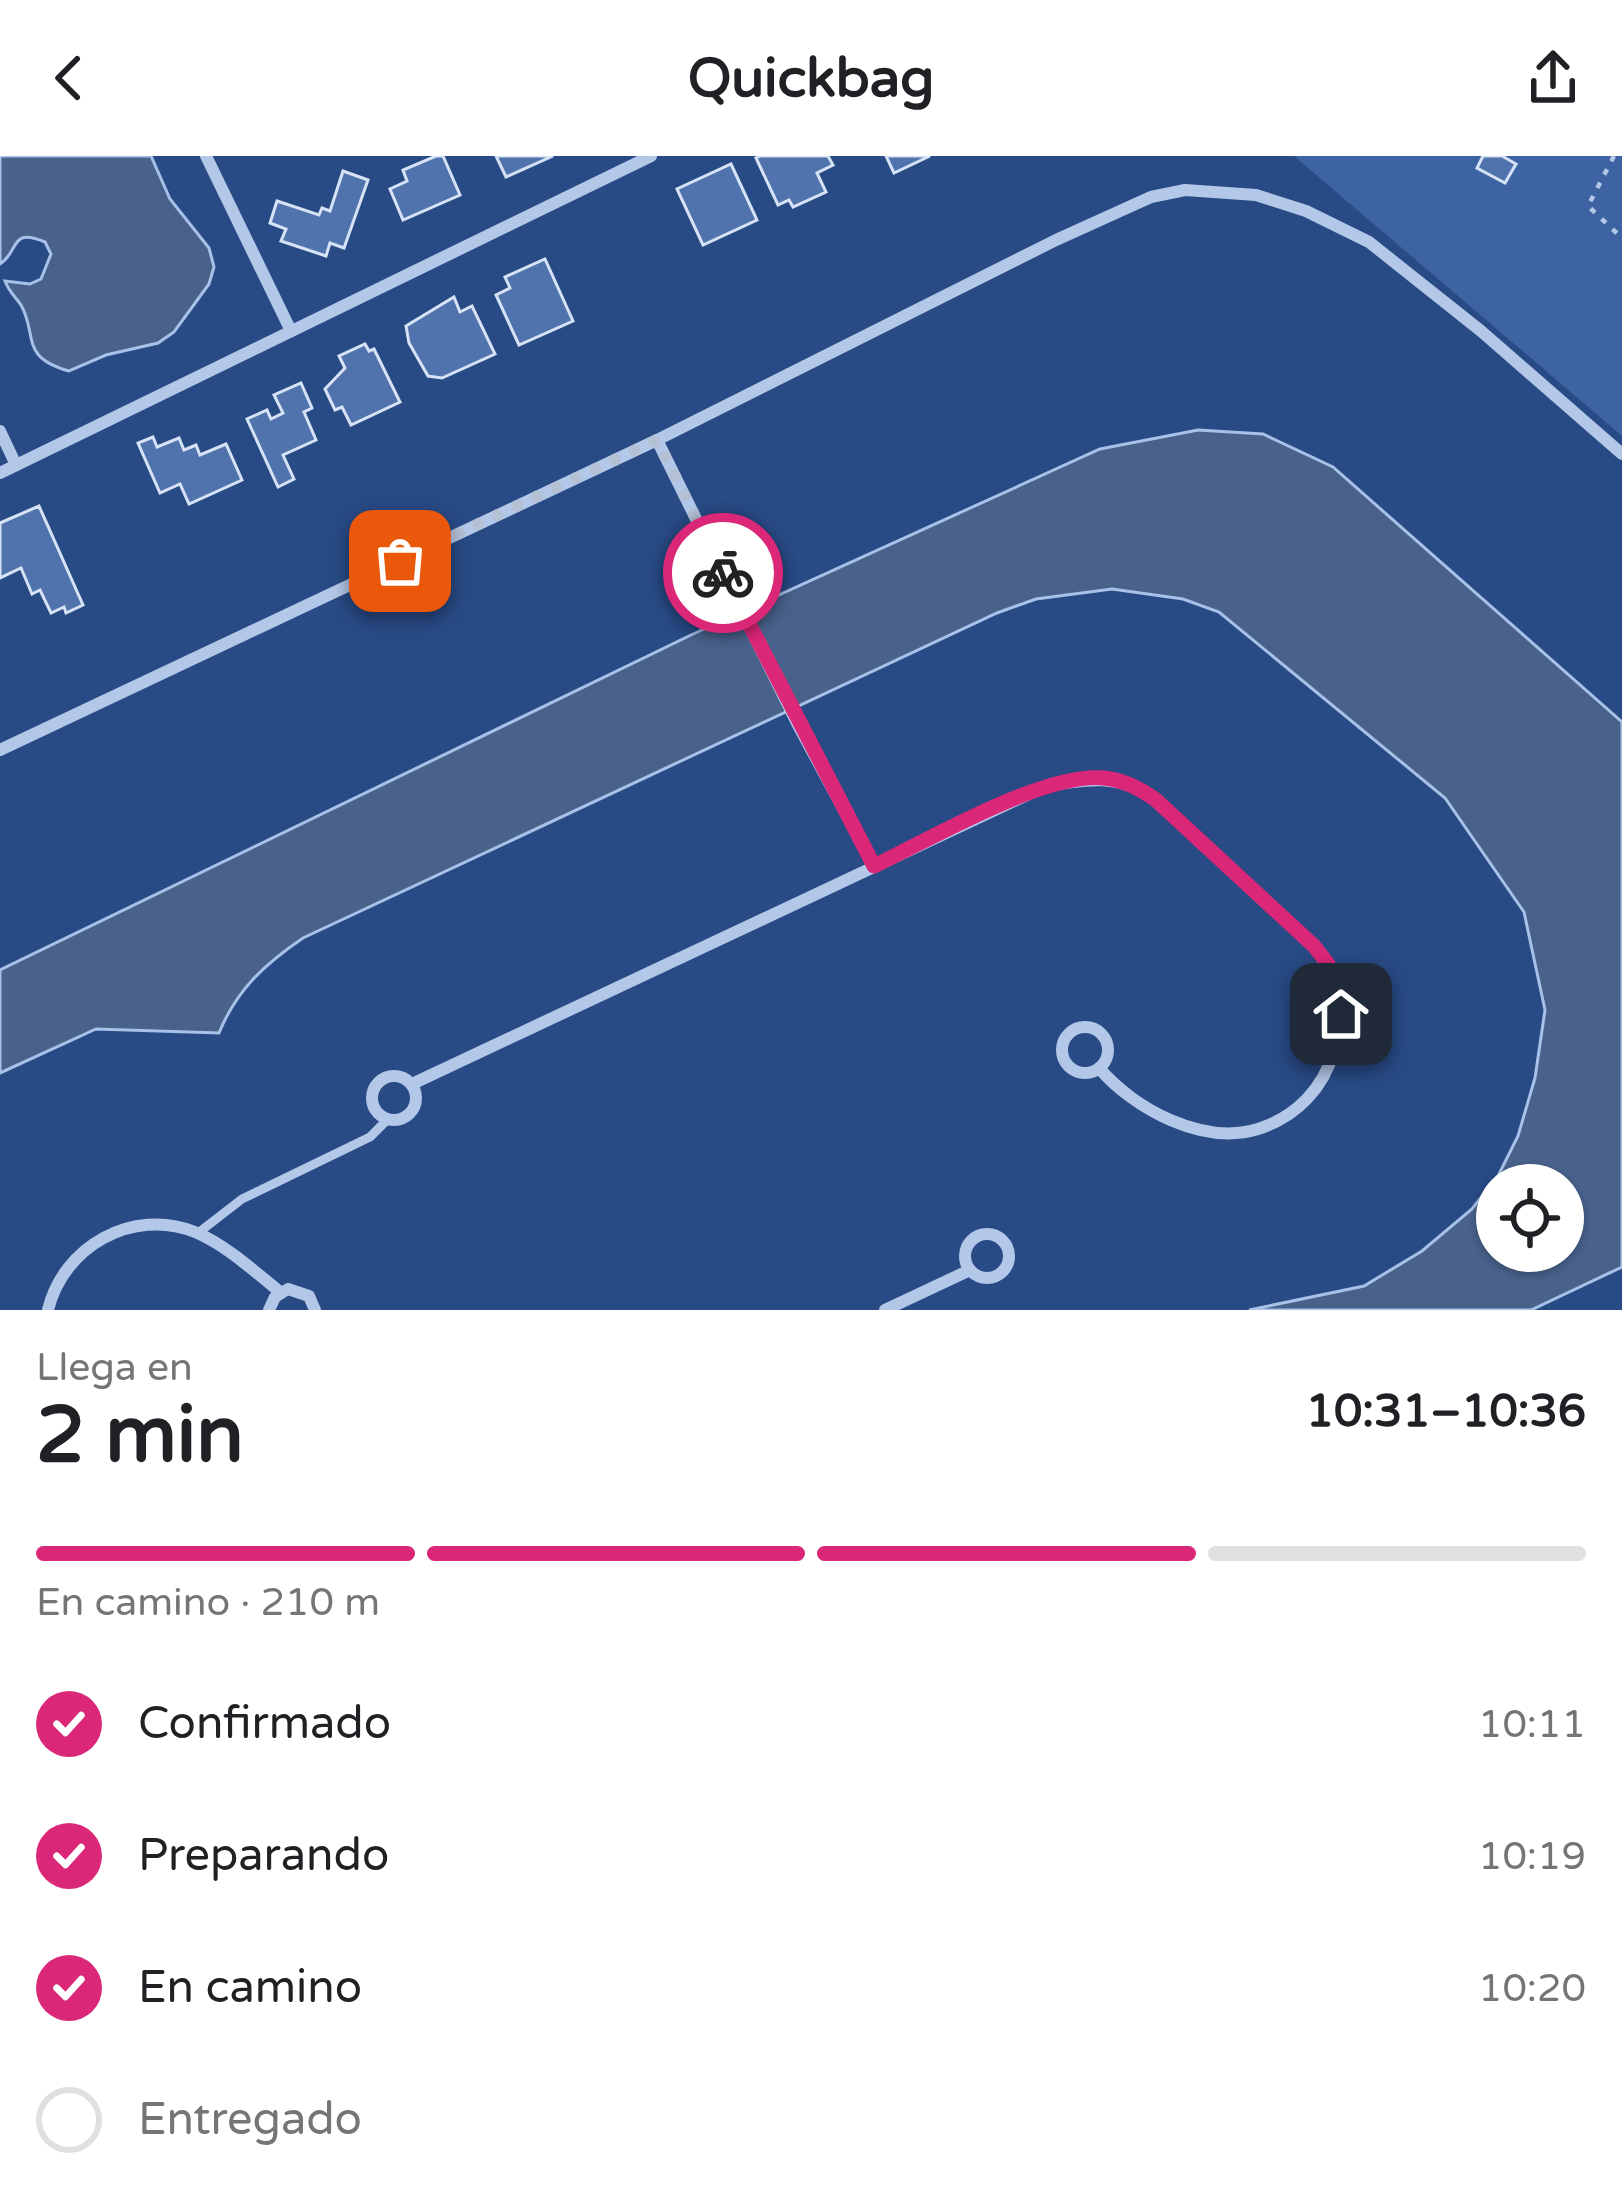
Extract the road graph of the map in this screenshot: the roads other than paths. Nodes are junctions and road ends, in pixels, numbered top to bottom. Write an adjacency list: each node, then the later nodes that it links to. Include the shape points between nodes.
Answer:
1 (206, 156): 3 (street)
2 (651, 156): 3 (street)
3 (291, 331): 7 (street)
4 (0, 431): 7 (street)
5 (657, 440): 6 (street, via 1116,212 1151,197 1220,190 1306,211 1369,242); 9 (street); 10 (street)
6 (1622, 454)
7 (16, 465): 8 (street)
8 (0, 472)
9 (0, 750)
10 (874, 866): 11 (street, via 1044,787 1104,778 1156,800 1328,964 1341,1014 1328,1071 1311,1096 1259,1128 1185,1126); 12 (street)
11 (1099, 1068)
12 (412, 1084): 13 (street, via 413,1110); 13 (street, via 399,1075 377,1082 373,1105)
13 (388, 1119): 14 (lane, via 370,1137 242,1199)
14 (198, 1233): 16 (street); 17 (street, via 142,1226 86,1246 56,1282)
15 (970, 1270): 20 (street)
16 (280, 1292): 18 (street); 19 (street, via 303,1292)
17 (48, 1310)
18 (269, 1310)
19 (315, 1310)
20 (885, 1310)

